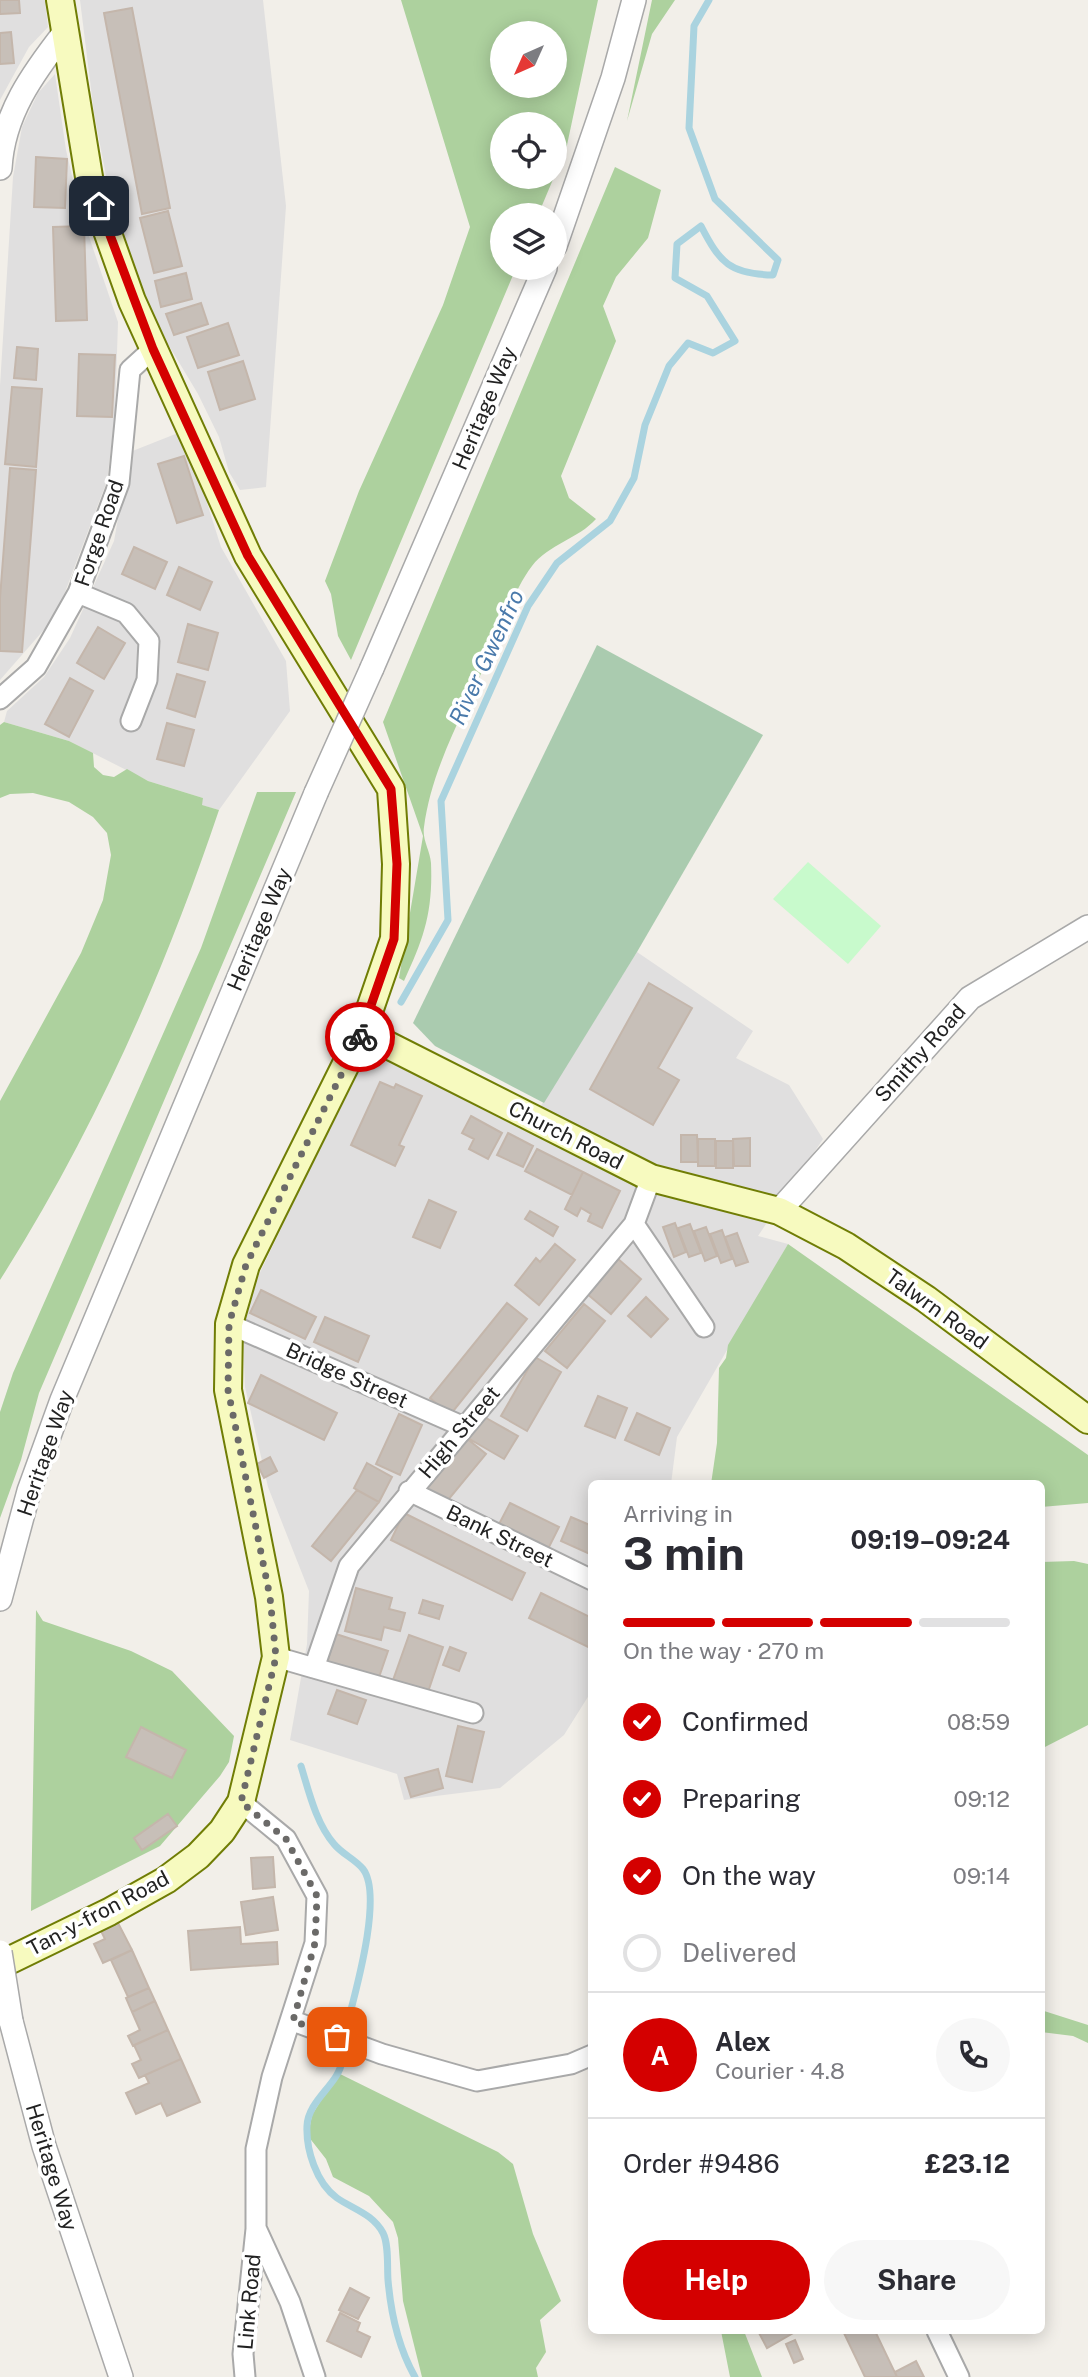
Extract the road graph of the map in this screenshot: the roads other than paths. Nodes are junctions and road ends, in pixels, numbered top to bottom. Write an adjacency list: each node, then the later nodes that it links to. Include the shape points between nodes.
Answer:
1 (60, 0): 3 (main road, Tan-y-fron Road)
2 (634, 0): 5 (street, via 613,78)
3 (65, 32): 4 (street, via 27,81 1,144); 7 (main road, Tan-y-fron Road, via 90,183)
4 (0, 168)
5 (567, 211)
6 (540, 280): 22 (street, Heritage Way, bridge, via 316,793 62,1400 29,1491)
7 (153, 349): 8 (street, Forge Road, via 130,370 119,483); 12 (main road, Tan-y-fron Road, via 248,556 391,789 397,864 394,939)
8 (78, 593): 9 (street, Forge Road, via 36,667); 10 (street, via 126,613 149,641 147,680)
9 (0, 699)
10 (131, 721)
11 (1088, 927): 14 (street, Smithy Road, via 970,998)
12 (362, 1032): 13 (main road, Church Road); 16 (main road, Tan-y-fron Road, via 246,1265)
13 (651, 1178): 14 (main road, Church Road); 15 (street, High Street)
14 (779, 1211): 18 (main road, Talwrn Road, via 846,1246 926,1299)
15 (634, 1224): 17 (street); 19 (street, High Street)
16 (229, 1324): 19 (street, Bridge Street); 23 (main road, Tan-y-fron Road, via 228,1390 270,1597)
17 (704, 1327)
18 (1088, 1420)
19 (464, 1427): 20 (street, High Street)
20 (409, 1491): 21 (street, Bank Street); 24 (street, High Street, via 349,1566)
21 (588, 1578)
22 (0, 1599)
23 (276, 1657): 24 (street); 26 (main road, Tan-y-fron Road)
24 (314, 1668): 25 (street)
25 (473, 1713)
26 (241, 1802): 28 (main road, Tan-y-fron Road, via 198,1856 166,1880); 29 (street, Link Road, via 286,1839 317,1896 315,1943)
27 (0, 1952): 33 (street, Heritage Way, bridge, via 11,2021 44,2146)
28 (0, 1965)
29 (293, 2021): 30 (street, via 382,2054 477,2081 572,2064); 31 (street, Link Road, via 272,2077 256,2149)
30 (588, 2056)
31 (256, 2228): 34 (street, Link Road, via 243,2354); 35 (street, via 290,2302)
32 (938, 2334): 36 (street)
33 (121, 2377)
34 (245, 2377)
35 (315, 2377)
36 (959, 2377)

